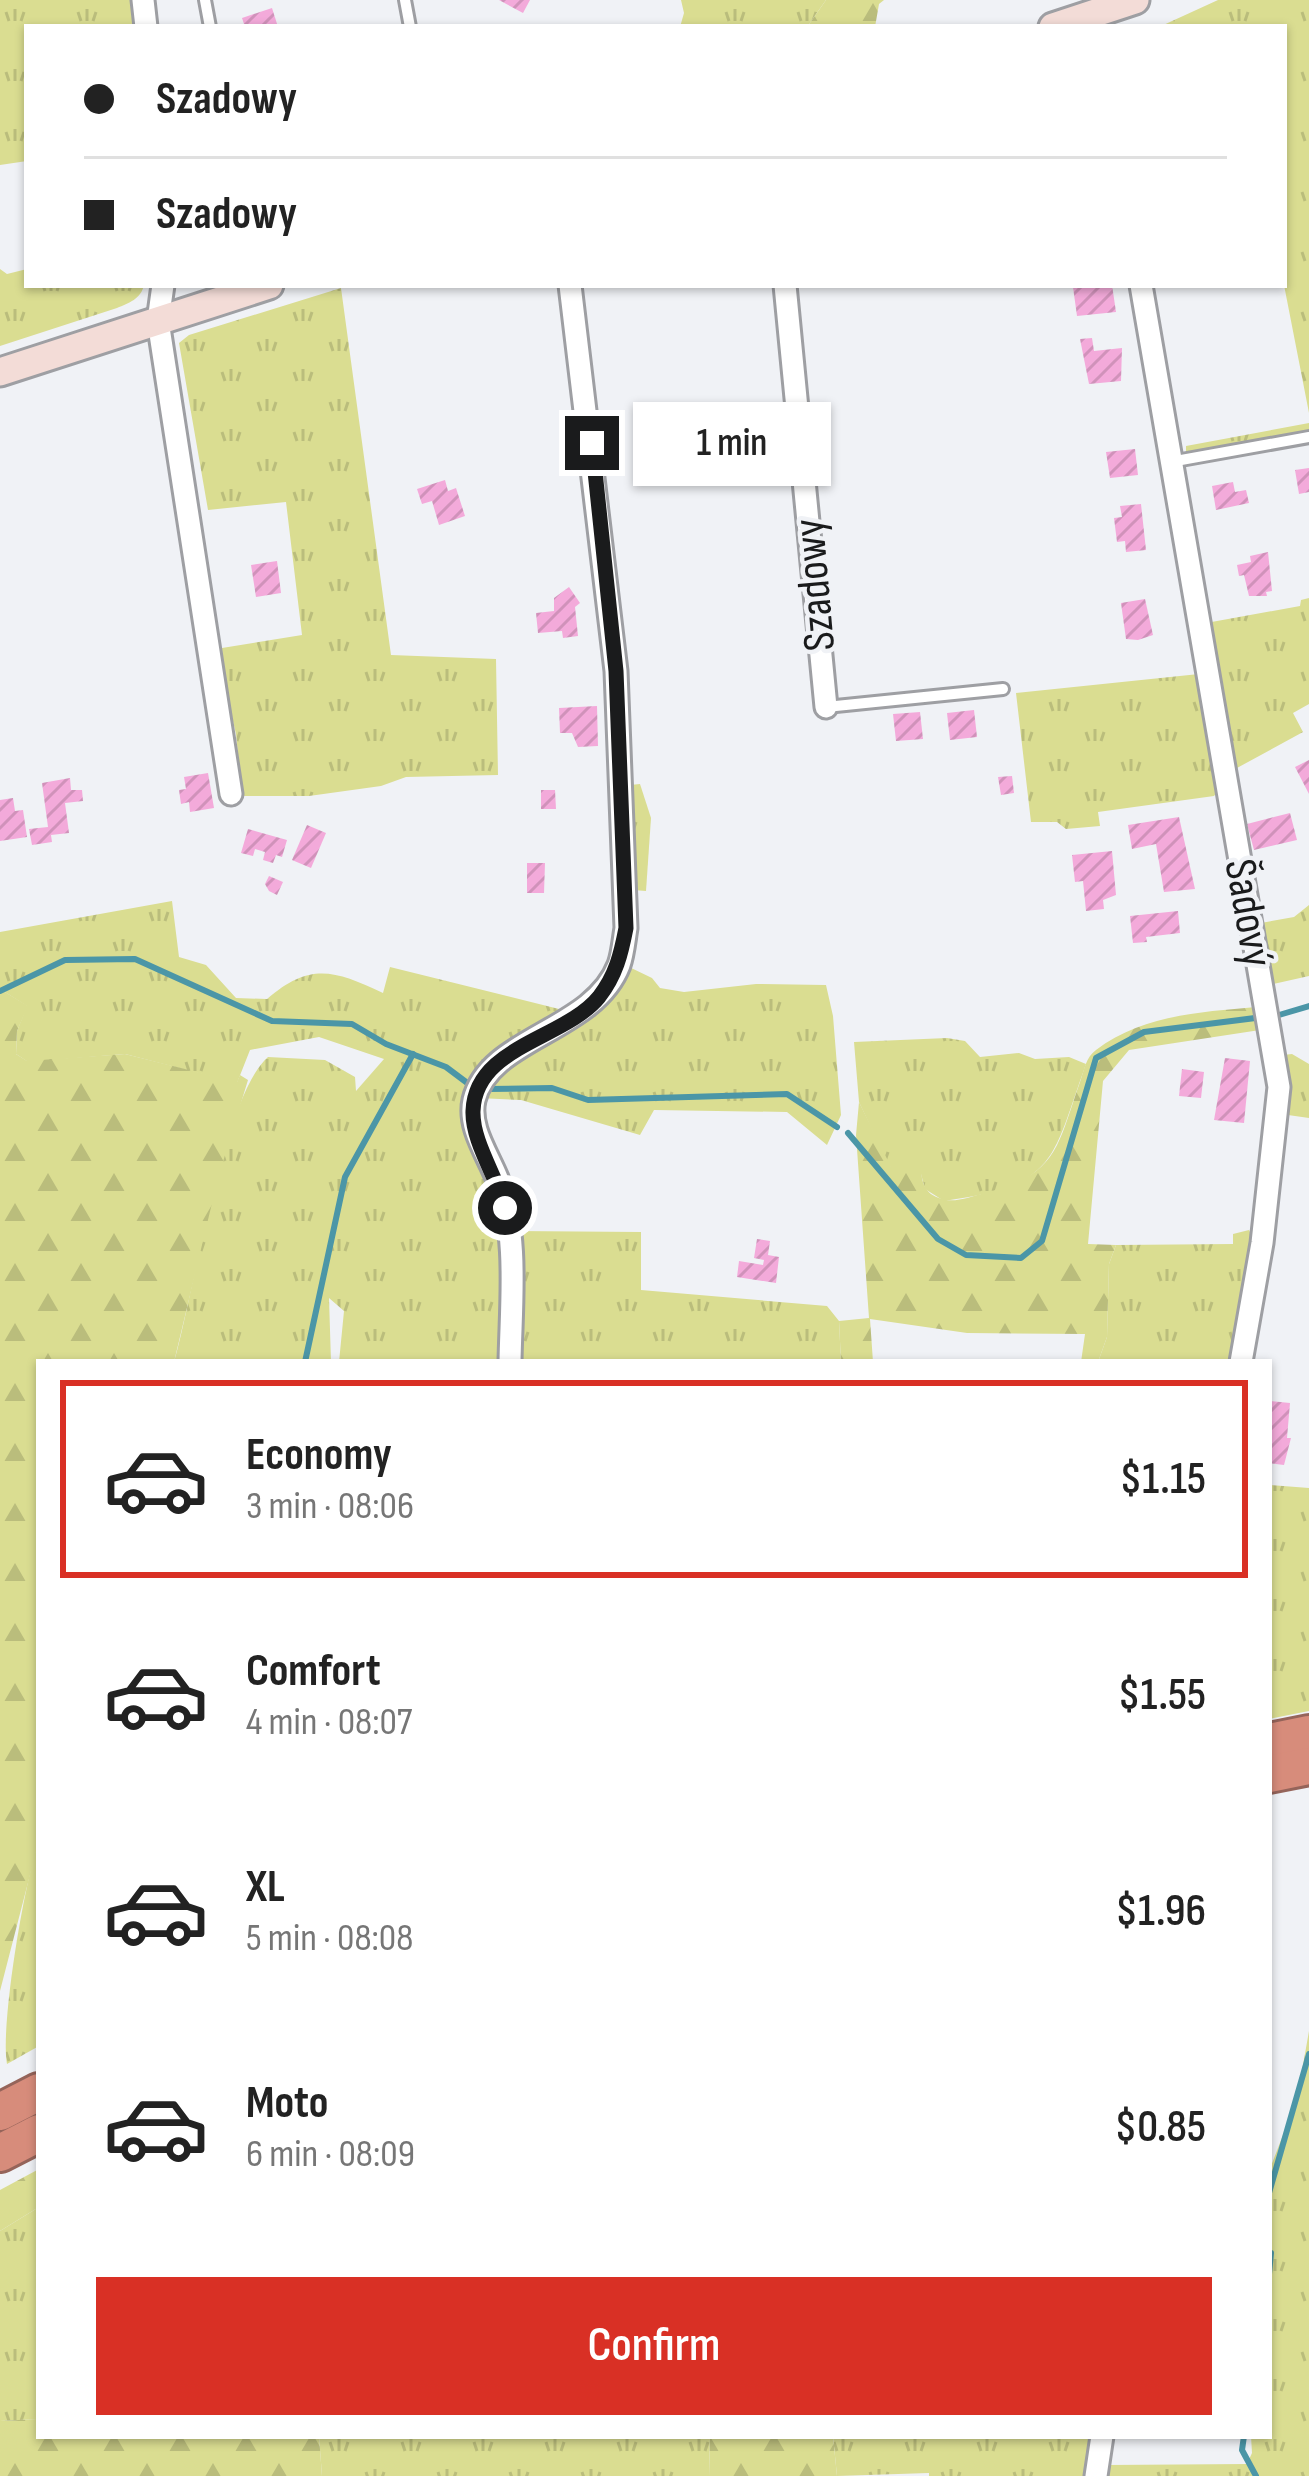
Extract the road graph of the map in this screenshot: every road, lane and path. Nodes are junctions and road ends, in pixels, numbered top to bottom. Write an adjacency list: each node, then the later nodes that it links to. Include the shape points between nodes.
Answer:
1 (1135, 0): 2 (main road)
2 (1096, 20)
3 (163, 288): 8 (street)
4 (260, 288): 8 (main road)
5 (570, 288): 15 (street, via 616,671 626,928 620,964 598,999 497,1062 478,1089 472,1117 505,1208)
6 (784, 288): 13 (street, Szadowy)
7 (1141, 288): 11 (street)
8 (158, 321): 9 (main road); 14 (street)
9 (0, 372)
10 (1309, 437): 11 (lane)
11 (1170, 462): 16 (street, Šadový, via 1280,1087)
12 (1003, 689): 13 (lane, Szadowy)
13 (826, 707)
14 (231, 794)
15 (510, 1359)
16 (1242, 1359)
17 (1309, 1734): 18 (highway)
18 (1272, 1741)
19 (1309, 1766): 20 (highway)
20 (1272, 1773)
21 (36, 2094): 22 (highway)
22 (0, 2112)
23 (36, 2135): 24 (highway)
24 (0, 2153)
25 (1102, 2439): 26 (street)
26 (1096, 2476)

